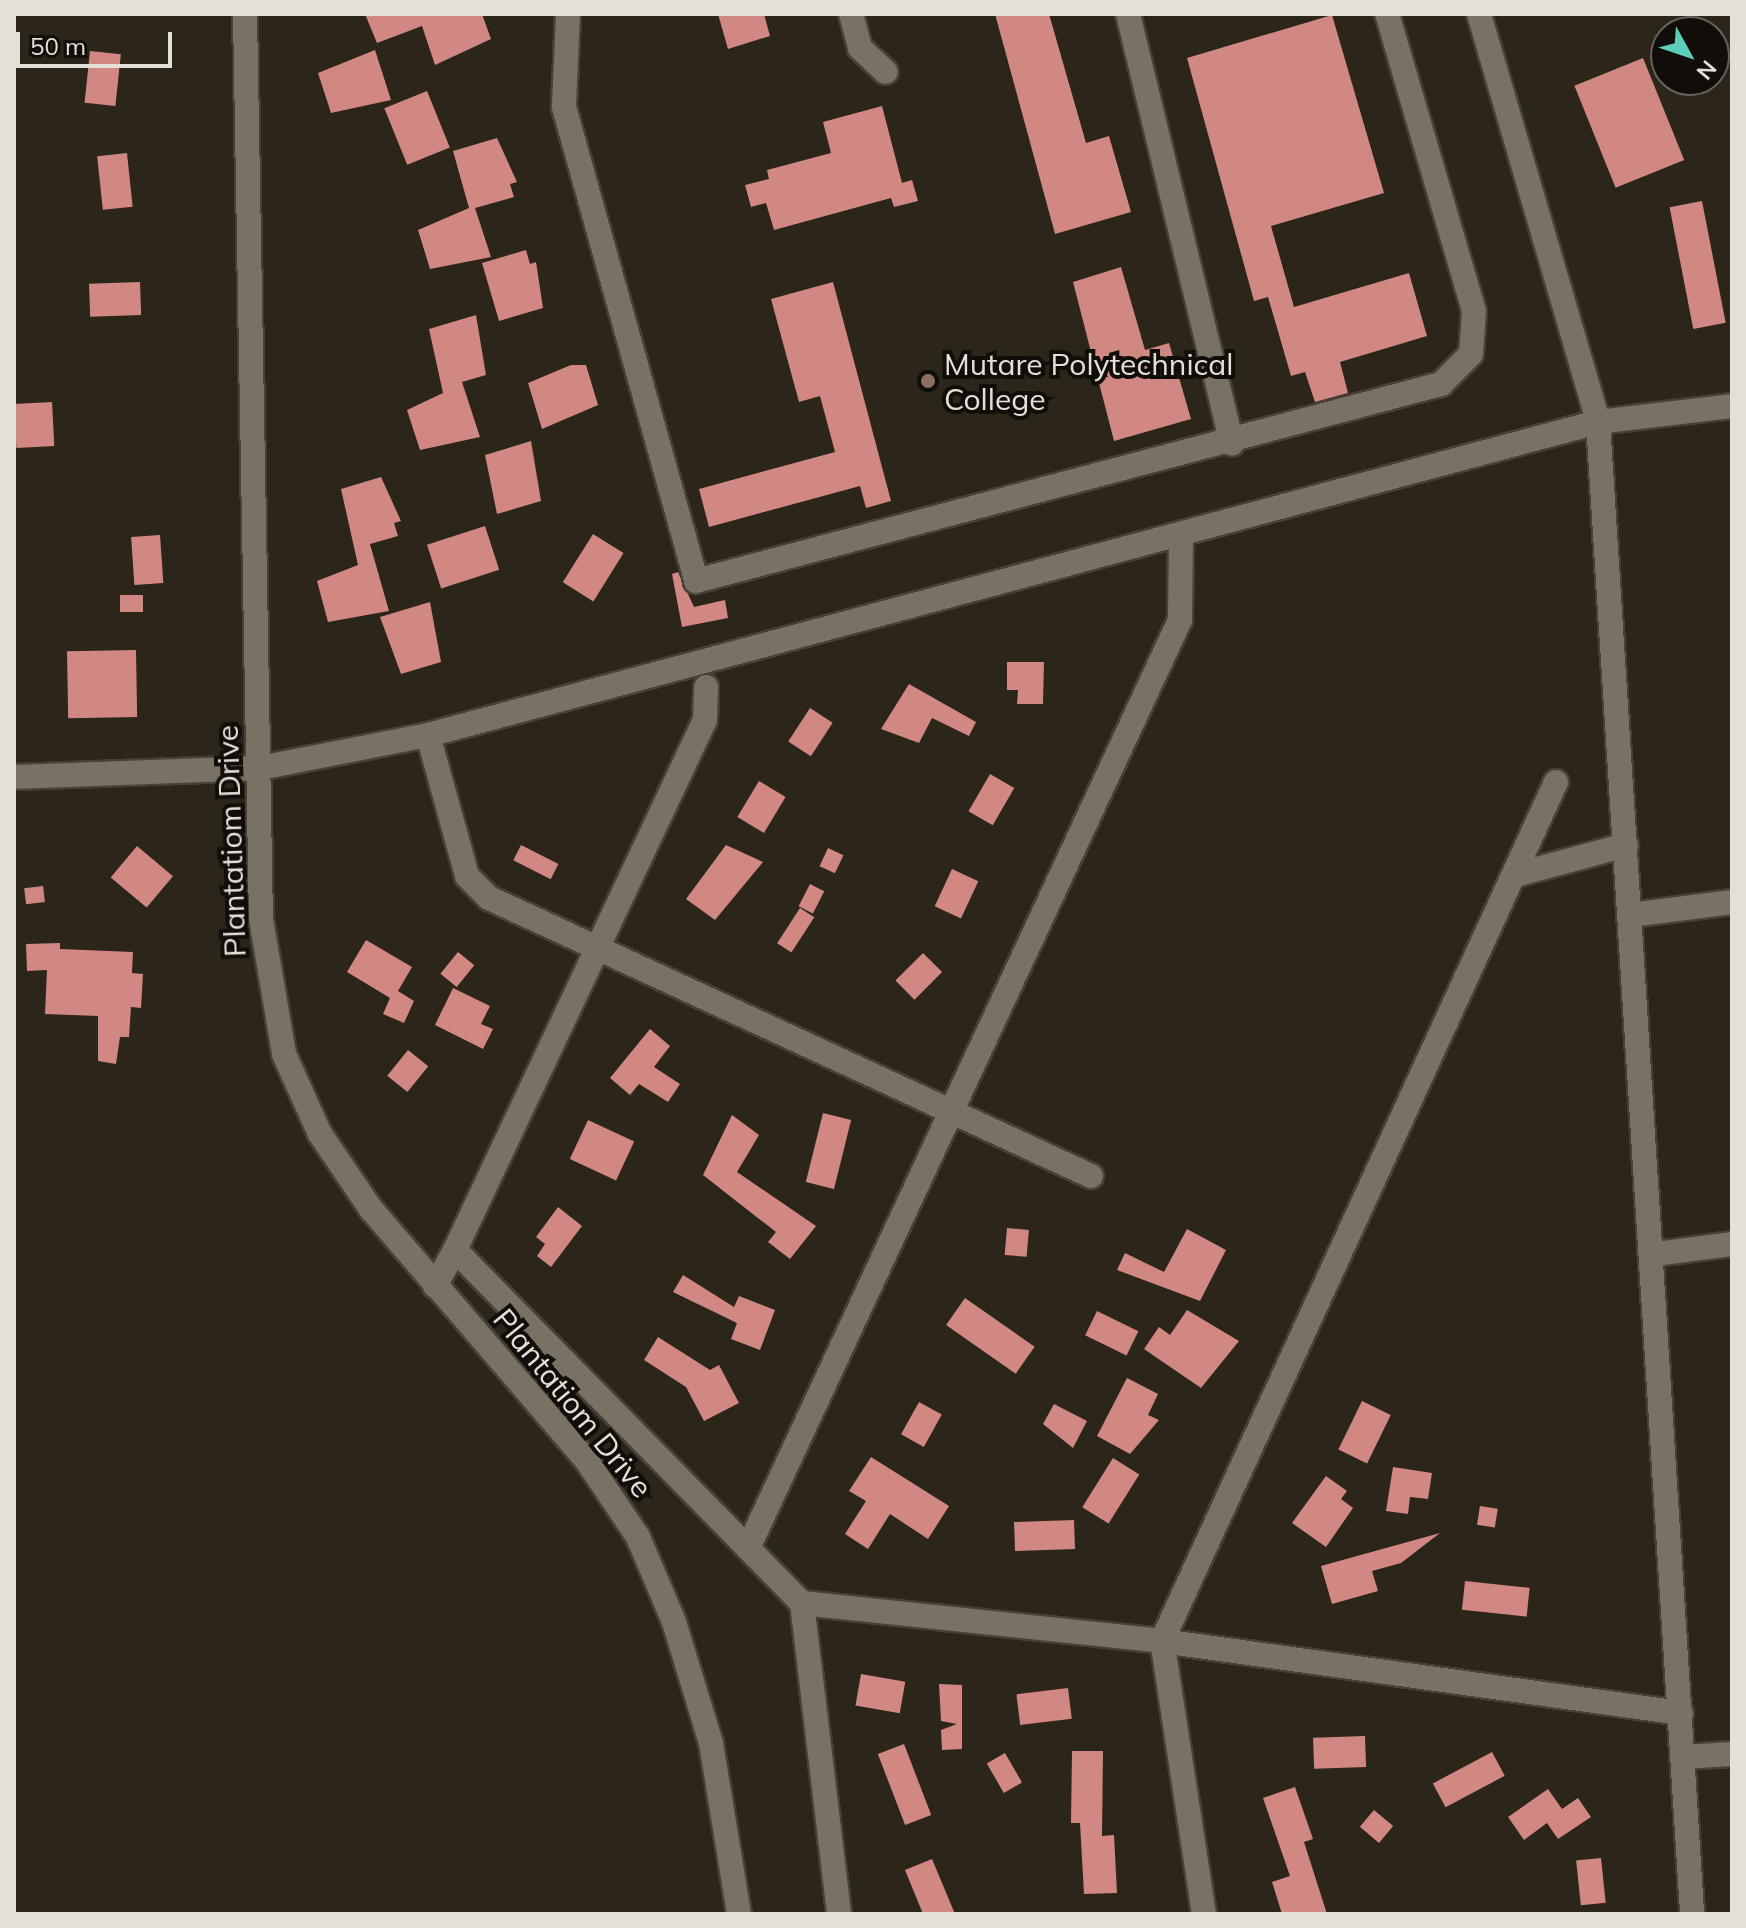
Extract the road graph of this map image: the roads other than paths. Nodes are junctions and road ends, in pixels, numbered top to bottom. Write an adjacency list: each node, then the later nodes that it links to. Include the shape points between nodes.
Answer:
1 (245, 14): 14 (street, Plantatiom Drive)
2 (568, 14): 10 (street, via 564,107 696,581)
3 (851, 14): 7 (street, via 860,48)
4 (1128, 14): 10 (street)
5 (1387, 14): 10 (street, via 1474,311 1471,354 1441,384)
6 (1479, 14): 9 (street)
7 (886, 72)
8 (1732, 406): 9 (street)
9 (1598, 422): 11 (street); 17 (street)
10 (1232, 444)
11 (1181, 538): 13 (street); 22 (street, via 1180,620)
12 (706, 687): 21 (street, via 705,720)
13 (428, 735): 14 (street); 21 (street, via 467,876 489,898)
14 (260, 768): 15 (street); 27 (street, Plantatiom Drive, via 261,919 284,1054 320,1134)
15 (14, 777)
16 (1556, 782): 18 (street)
17 (1626, 845): 18 (street); 20 (street)
18 (1515, 875): 30 (street)
19 (1732, 902): 20 (street)
20 (1631, 915): 26 (street)
21 (597, 946): 22 (street); 25 (street)
22 (949, 1114): 23 (street); 28 (street)
23 (1091, 1176)
24 (1732, 1244): 26 (street)
25 (455, 1250): 27 (street); 28 (street)
26 (1655, 1254): 31 (street)
27 (435, 1286): 34 (street, Plantatiom Drive, via 587,1461 638,1537 711,1743)
28 (749, 1546): 29 (street)
29 (802, 1603): 30 (street); 35 (street)
30 (1162, 1641): 31 (street); 36 (street)
31 (1681, 1713): 33 (street)
32 (1732, 1754): 33 (street)
33 (1683, 1757): 37 (street)
34 (739, 1914)
35 (839, 1914)
36 (1204, 1914)
37 (1692, 1914)

